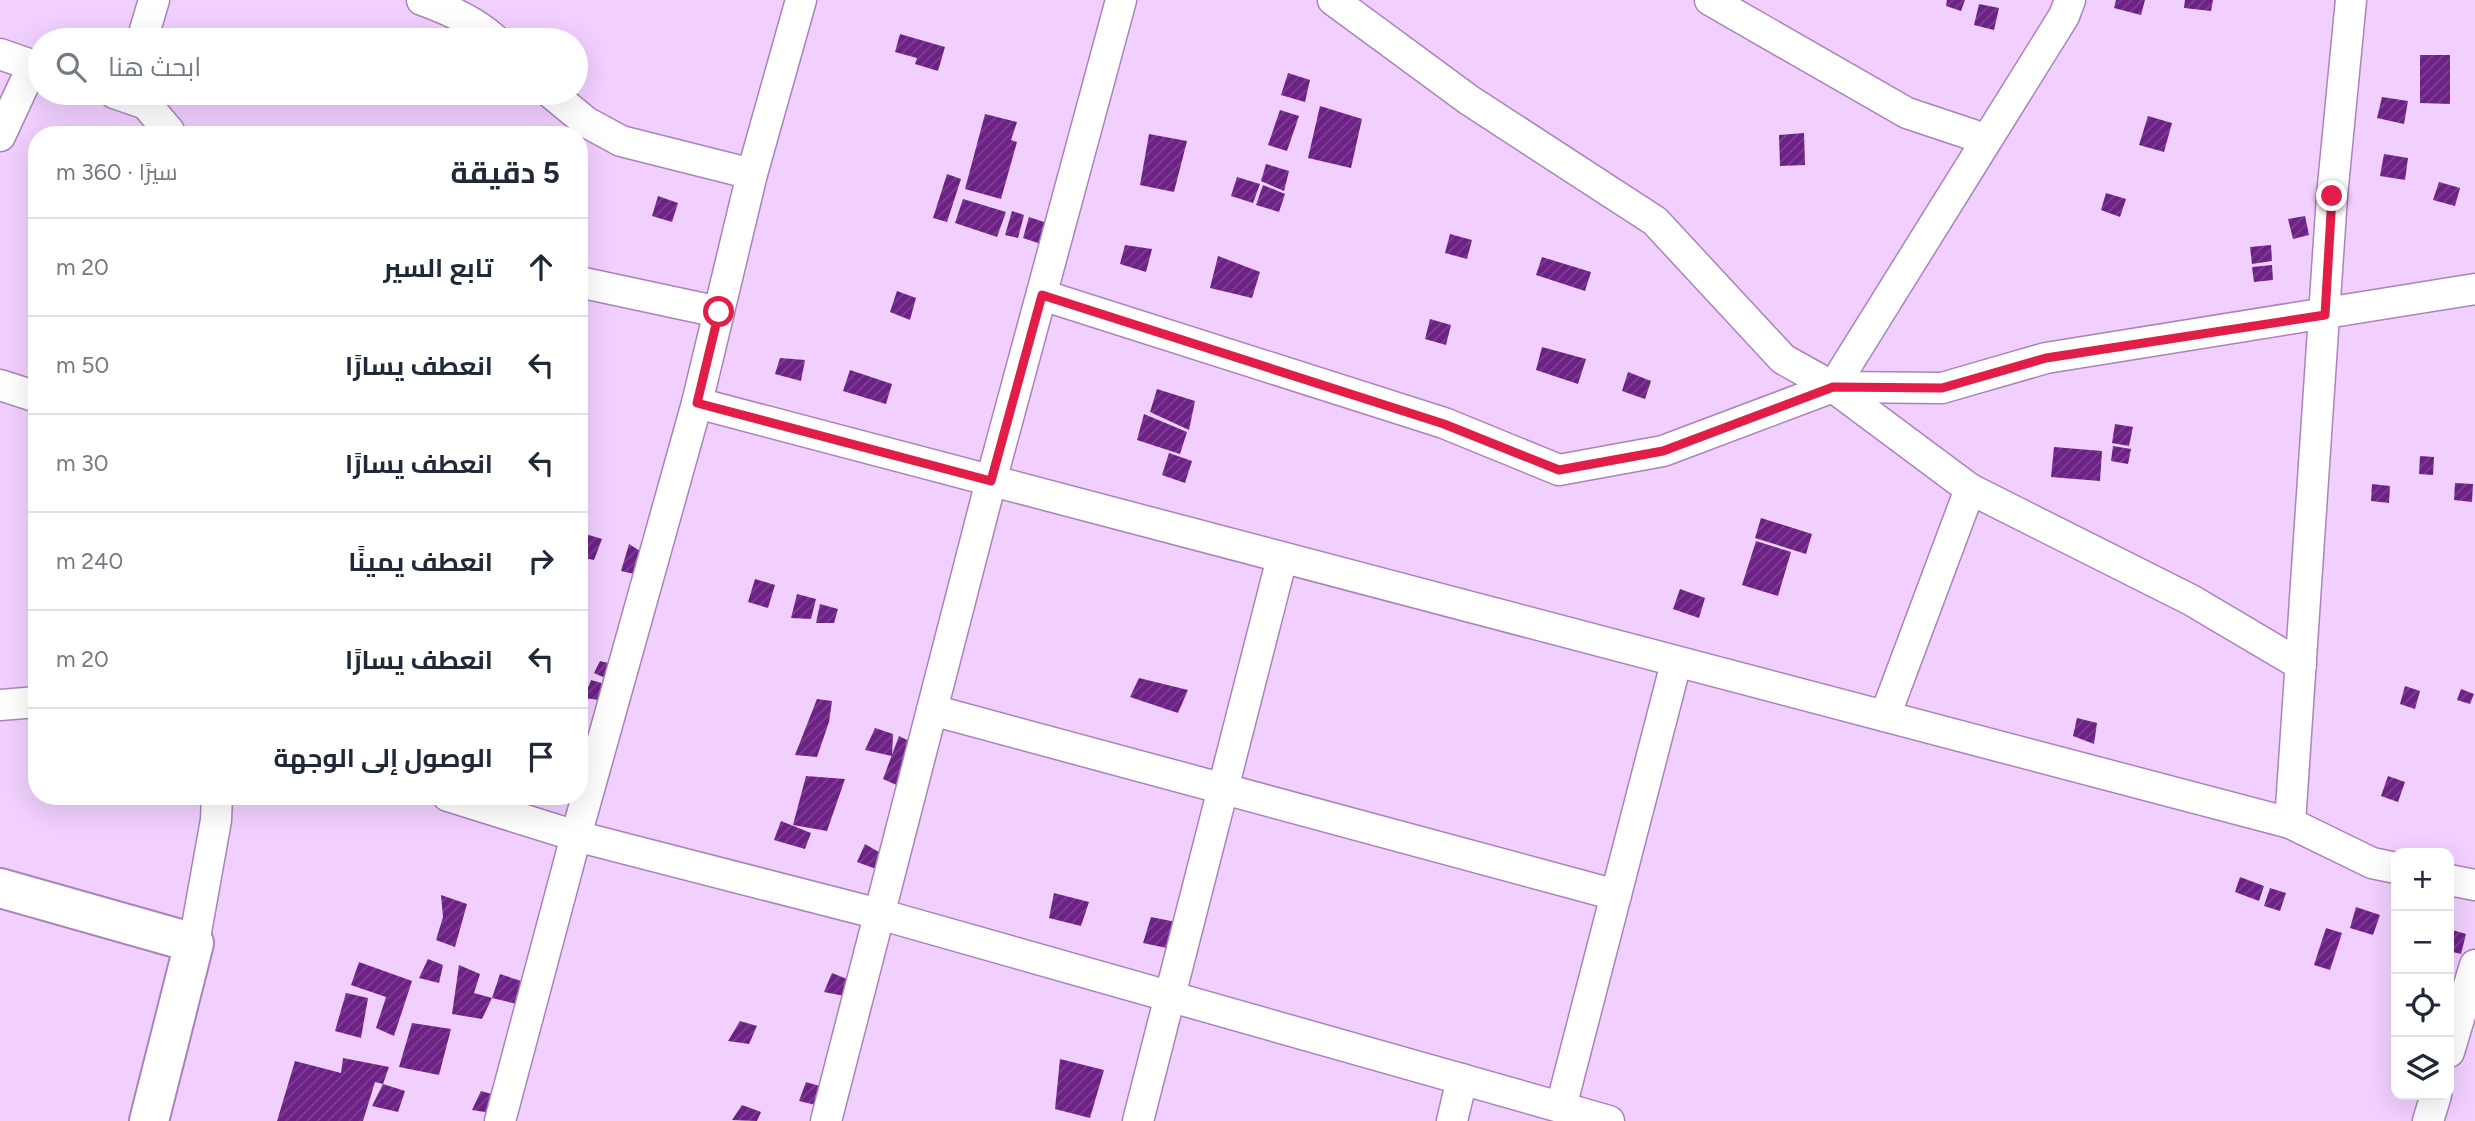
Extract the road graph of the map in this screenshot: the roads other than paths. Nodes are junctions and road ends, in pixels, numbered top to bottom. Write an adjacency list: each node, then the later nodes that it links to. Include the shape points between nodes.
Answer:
1 (154, 0): 9 (street)
2 (422, 0): 10 (street)
3 (801, 0): 19 (street)
4 (1121, 0): 22 (street)
5 (1333, 0): 26 (street, via 1469,100 1655,221 1783,359)
6 (2070, 0): 18 (street)
7 (2351, 0): 24 (street)
8 (1714, 1): 18 (street, via 1907,113)
9 (146, 28)
10 (481, 28)
11 (0, 54): 12 (street)
12 (28, 64)
13 (28, 82): 17 (street)
14 (147, 105): 16 (street)
15 (565, 105): 19 (street, via 621,141)
16 (165, 126)
17 (0, 136)
18 (1985, 139): 26 (street)
19 (752, 174): 23 (street)
20 (588, 284): 23 (street)
21 (2475, 289): 24 (street)
22 (1042, 295): 26 (street, via 1444,424 1559,470 1663,451); 29 (street)
23 (719, 312): 28 (street)
24 (2325, 315): 26 (street, via 2046,358 1942,388); 33 (street)
25 (0, 385): 27 (street)
26 (1833, 387): 30 (street)
27 (28, 394)
28 (697, 403): 29 (street); 39 (street)
29 (991, 481): 31 (street); 36 (street)
30 (1970, 489): 33 (street, via 2191,600); 37 (street)
31 (1282, 558): 32 (street); 38 (street)
32 (1676, 663): 37 (street); 49 (street)
33 (2301, 665): 43 (street)
34 (28, 703): 35 (street)
35 (0, 705)
36 (932, 710): 38 (street); 50 (street)
37 (1885, 716): 43 (street)
38 (1222, 788): 49 (street); 53 (street)
39 (588, 793)
40 (217, 805): 51 (street)
41 (477, 805): 44 (street)
42 (585, 805): 44 (street)
43 (2290, 823): 45 (street, via 2372,863)
44 (576, 836): 50 (street); 59 (street)
45 (2391, 867)
46 (2454, 881): 47 (street)
47 (2475, 885)
48 (0, 888): 51 (street)
49 (1616, 895): 57 (street)
50 (879, 914): 53 (street); 60 (street)
51 (194, 943): 58 (street)
52 (2475, 965): 54 (street)
53 (1169, 996): 55 (street); 61 (street)
54 (2453, 1037)
55 (1462, 1079): 57 (street); 62 (street)
56 (2434, 1100): 64 (street)
57 (1560, 1107): 63 (street)
58 (149, 1121)
59 (500, 1121)
60 (825, 1121)
61 (1138, 1121)
62 (1452, 1121)
63 (1609, 1121)
64 (2428, 1121)

